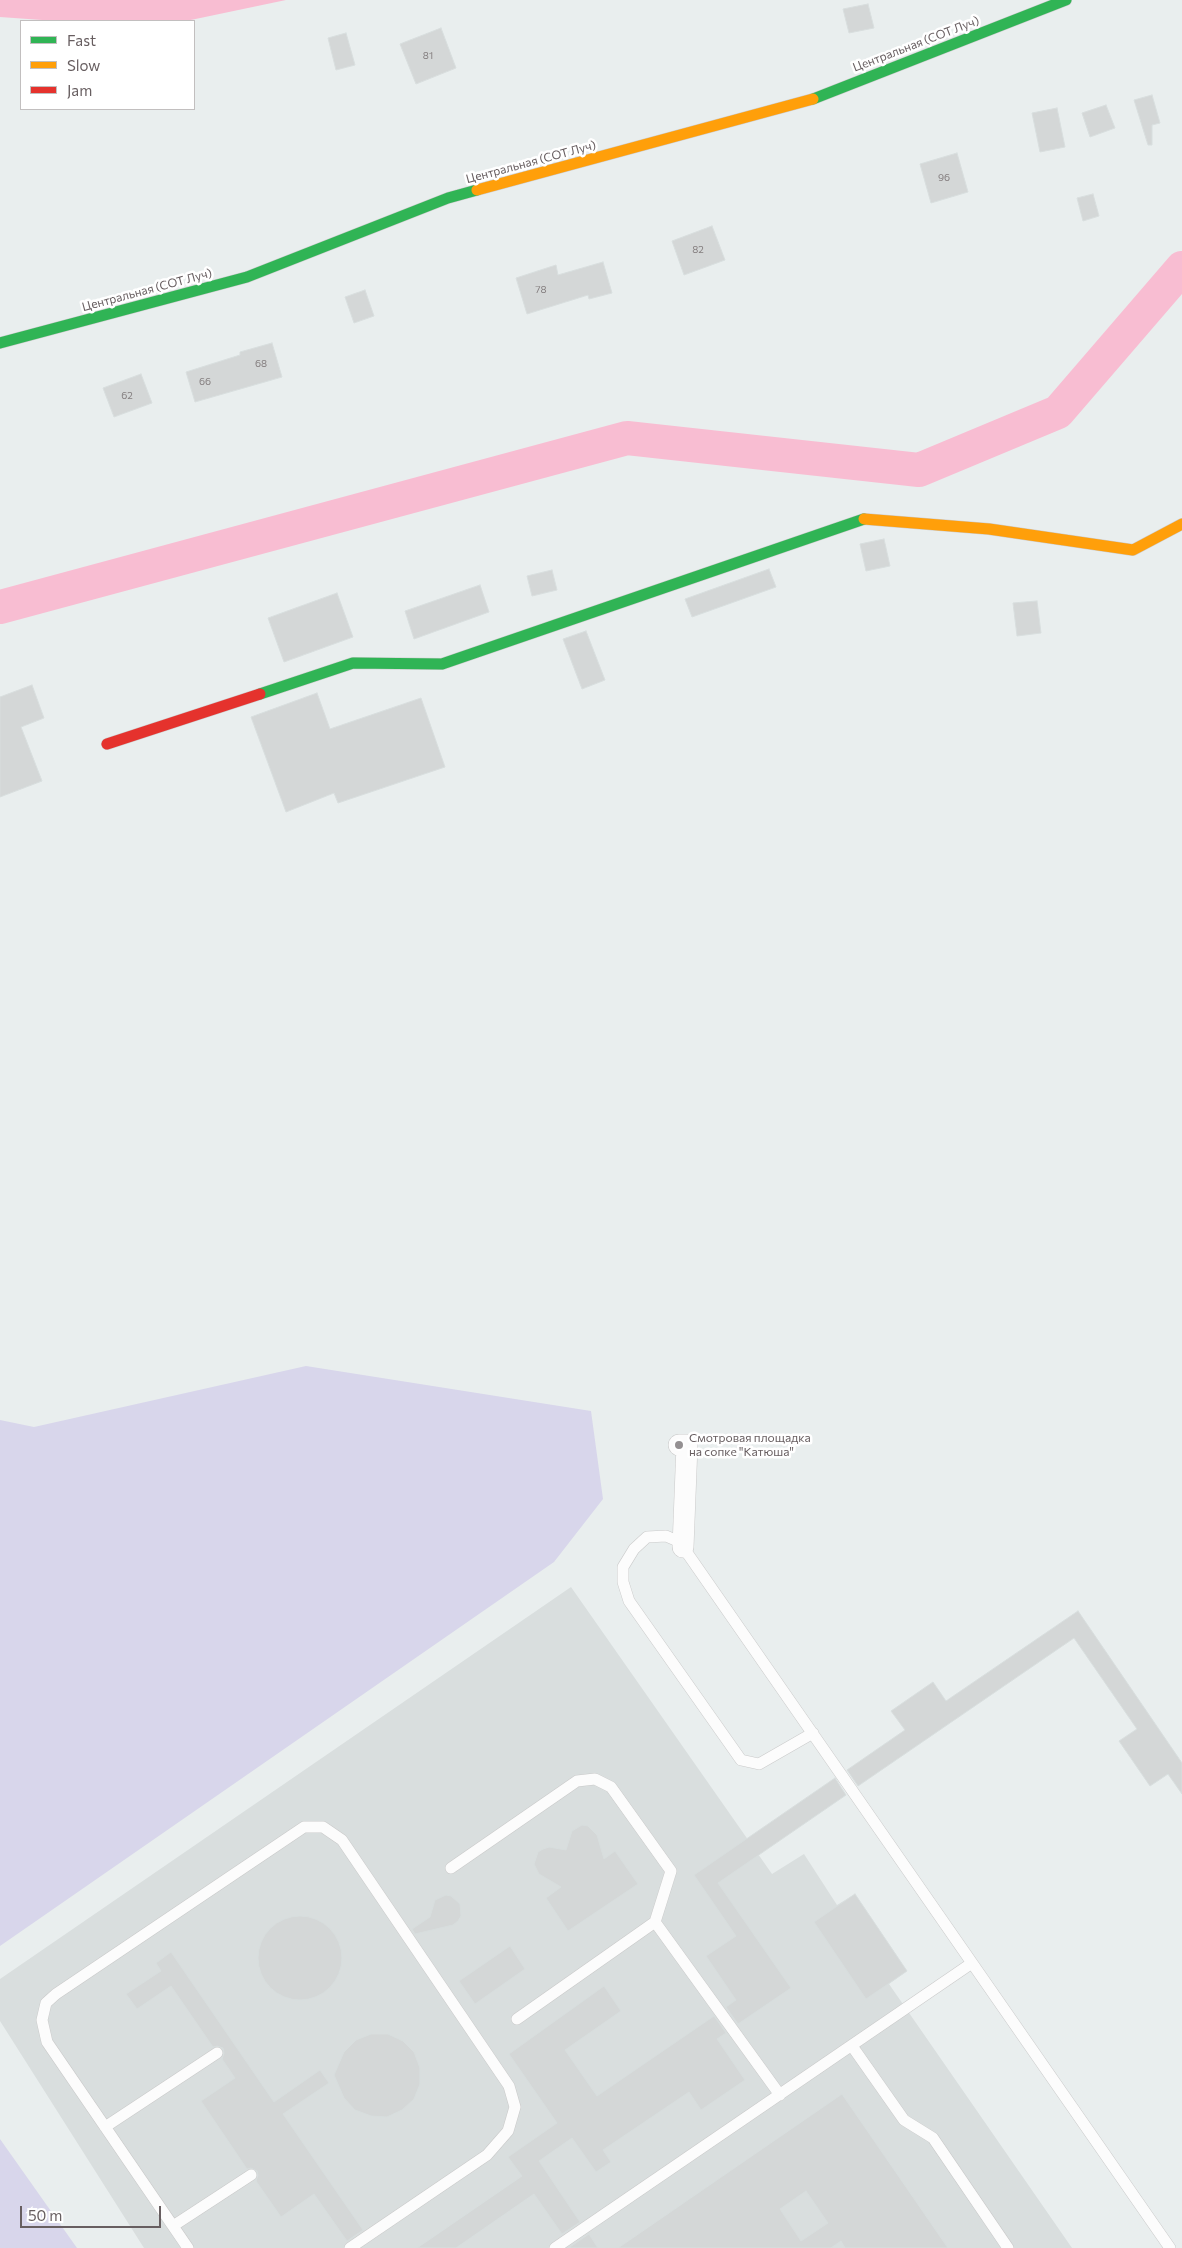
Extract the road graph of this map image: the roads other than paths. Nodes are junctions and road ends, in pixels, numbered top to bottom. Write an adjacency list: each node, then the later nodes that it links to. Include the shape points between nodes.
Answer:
1 (1066, 0): 2 (street, Центральная (СОТ Луч), via 803,103 448,198 247,277)
2 (0, 343)
3 (1182, 524): 4 (street, via 1133,550 989,529 865,518 442,664 353,663)
4 (107, 744)
5 (679, 1445): 6 (street, via 687,1445)
6 (684, 1547): 7 (lane); 7 (lane, via 666,1536 647,1537 634,1549 623,1567 623,1582 629,1601 741,1760 759,1764)
7 (812, 1733): 10 (lane)
8 (451, 1868): 9 (lane, via 577,1781 595,1779 612,1787 671,1870)
9 (655, 1922): 11 (lane); 14 (lane)
10 (972, 1963): 12 (lane); 22 (lane)
11 (517, 2019)
12 (852, 2046): 14 (lane); 21 (lane, via 904,2120 933,2138)
13 (217, 2053): 15 (lane)
14 (780, 2095): 20 (lane)
15 (104, 2127): 17 (lane); 19 (lane, via 47,2042 42,2020 46,2002 304,1827 323,1827 342,1840 509,2086 515,2107 508,2131 487,2155)
16 (251, 2175): 17 (lane)
17 (173, 2226): 18 (lane)
18 (188, 2248)
19 (350, 2248)
20 (555, 2248)
21 (1008, 2248)
22 (1170, 2248)

